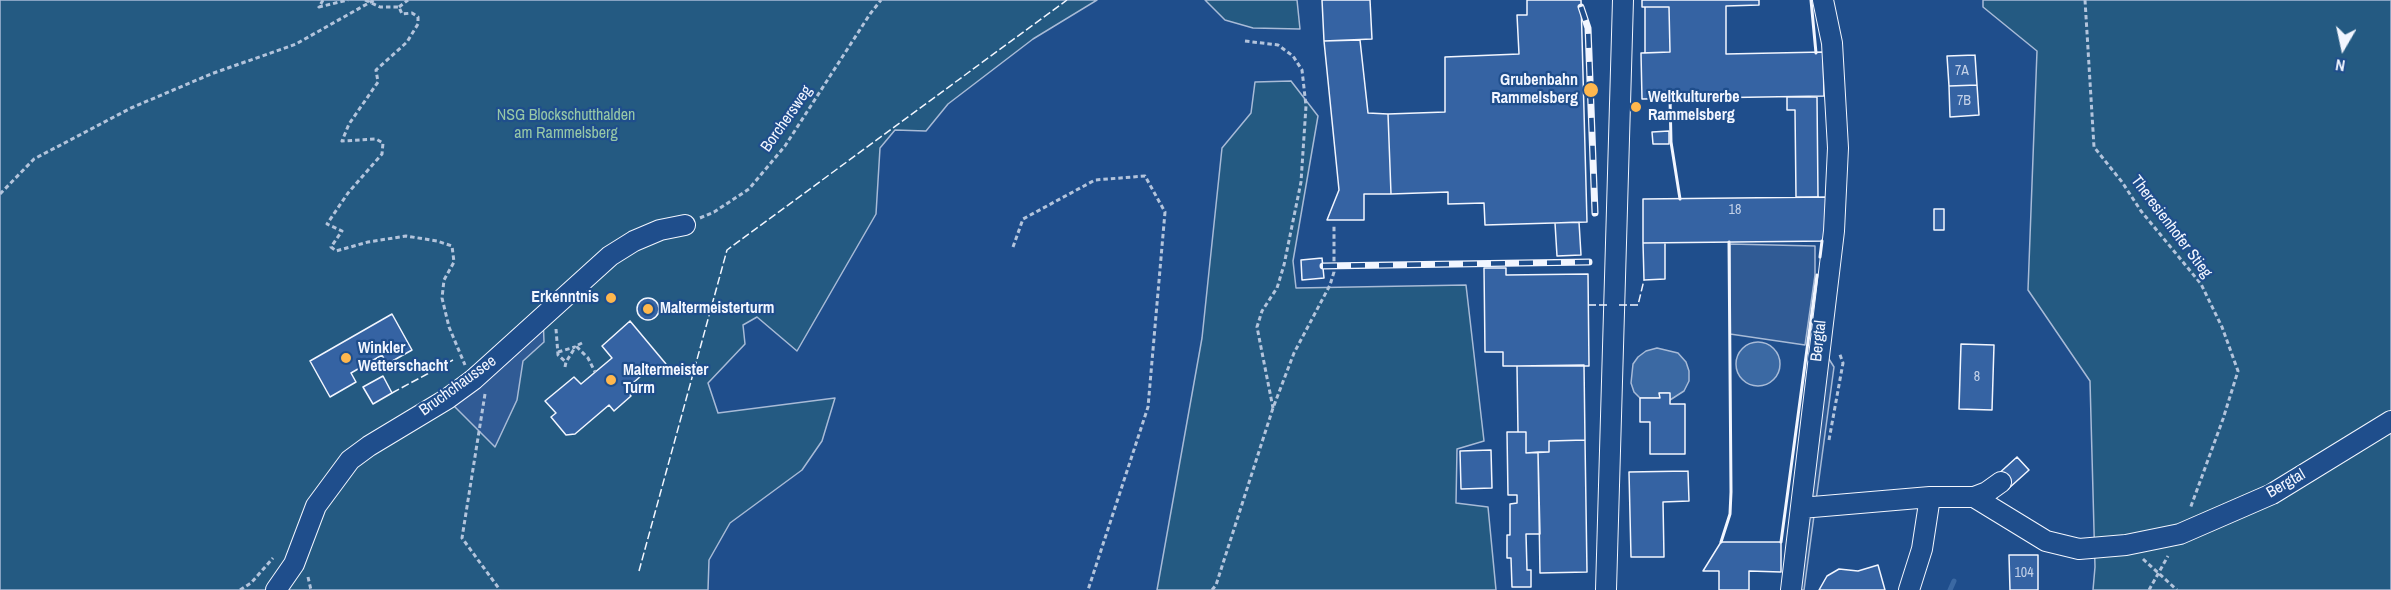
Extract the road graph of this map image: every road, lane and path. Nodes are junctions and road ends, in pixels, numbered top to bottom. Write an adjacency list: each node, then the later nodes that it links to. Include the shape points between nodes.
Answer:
1 (323, 0): 2 (path, via 318,7)
2 (348, 0)
3 (374, 0): 9 (path)
4 (408, 0): 10 (path)
5 (881, 0): 14 (path, Borchersweg, via 785,146 749,189)
6 (1623, 0): 36 (street)
7 (1823, 0): 30 (street, Bergtal, via 1832,43 1838,148 1834,231)
8 (2085, 0): 31 (path, Theresienhofer Stieg, via 2094,147 2201,284 2238,371)
9 (367, 1): 10 (path, via 380,7); 12 (path, via 296,44 131,108 34,159)
10 (399, 8): 24 (path, via 402,14 418,17 418,24 407,42 376,70 378,82 342,141 376,139 383,144 382,154 327,224 342,231 331,247 336,251 406,236 452,246 454,262 444,280 442,298 449,327)
11 (1245, 40): 25 (path, via 1278,45 1293,56 1302,69 1306,106 1301,182 1284,265 1257,327)
12 (0, 194)
13 (1334, 224): 25 (path, via 1334,272 1330,285 1294,353)
14 (685, 225): 21 (street, Bruchchaussee, via 660,230 610,256)
15 (1013, 247): 34 (path, via 1023,219 1095,180 1146,176 1165,212 1148,407)
16 (555, 324): 19 (path)
17 (582, 343): 18 (path)
18 (576, 346): 19 (path); 20 (path); 23 (path)
19 (557, 352): 20 (path)
20 (566, 362): 22 (path)
21 (489, 366): 24 (street, Bruchchaussee); 33 (path, via 462,538)
22 (565, 367)
23 (595, 372)
24 (473, 380): 32 (street, Bruchchaussee, via 350,460 316,507 294,564)
25 (1273, 408): 35 (path)
26 (2391, 421): 31 (street, Bergtal, via 2272,494)
27 (2001, 482): 29 (street)
28 (1930, 497): 29 (street); 30 (street); 38 (street, via 1922,549)
29 (1974, 497): 31 (street, Bergtal, via 2046,541 2079,549)
30 (1801, 508): 37 (street, Bergtal)
31 (2180, 534)
32 (276, 590)
33 (500, 590)
34 (1088, 590)
35 (1212, 590)
36 (1606, 590)
37 (1791, 590)
38 (1910, 590)
39 (2149, 590): 40 (path, via 2159,572)
40 (2177, 590)

